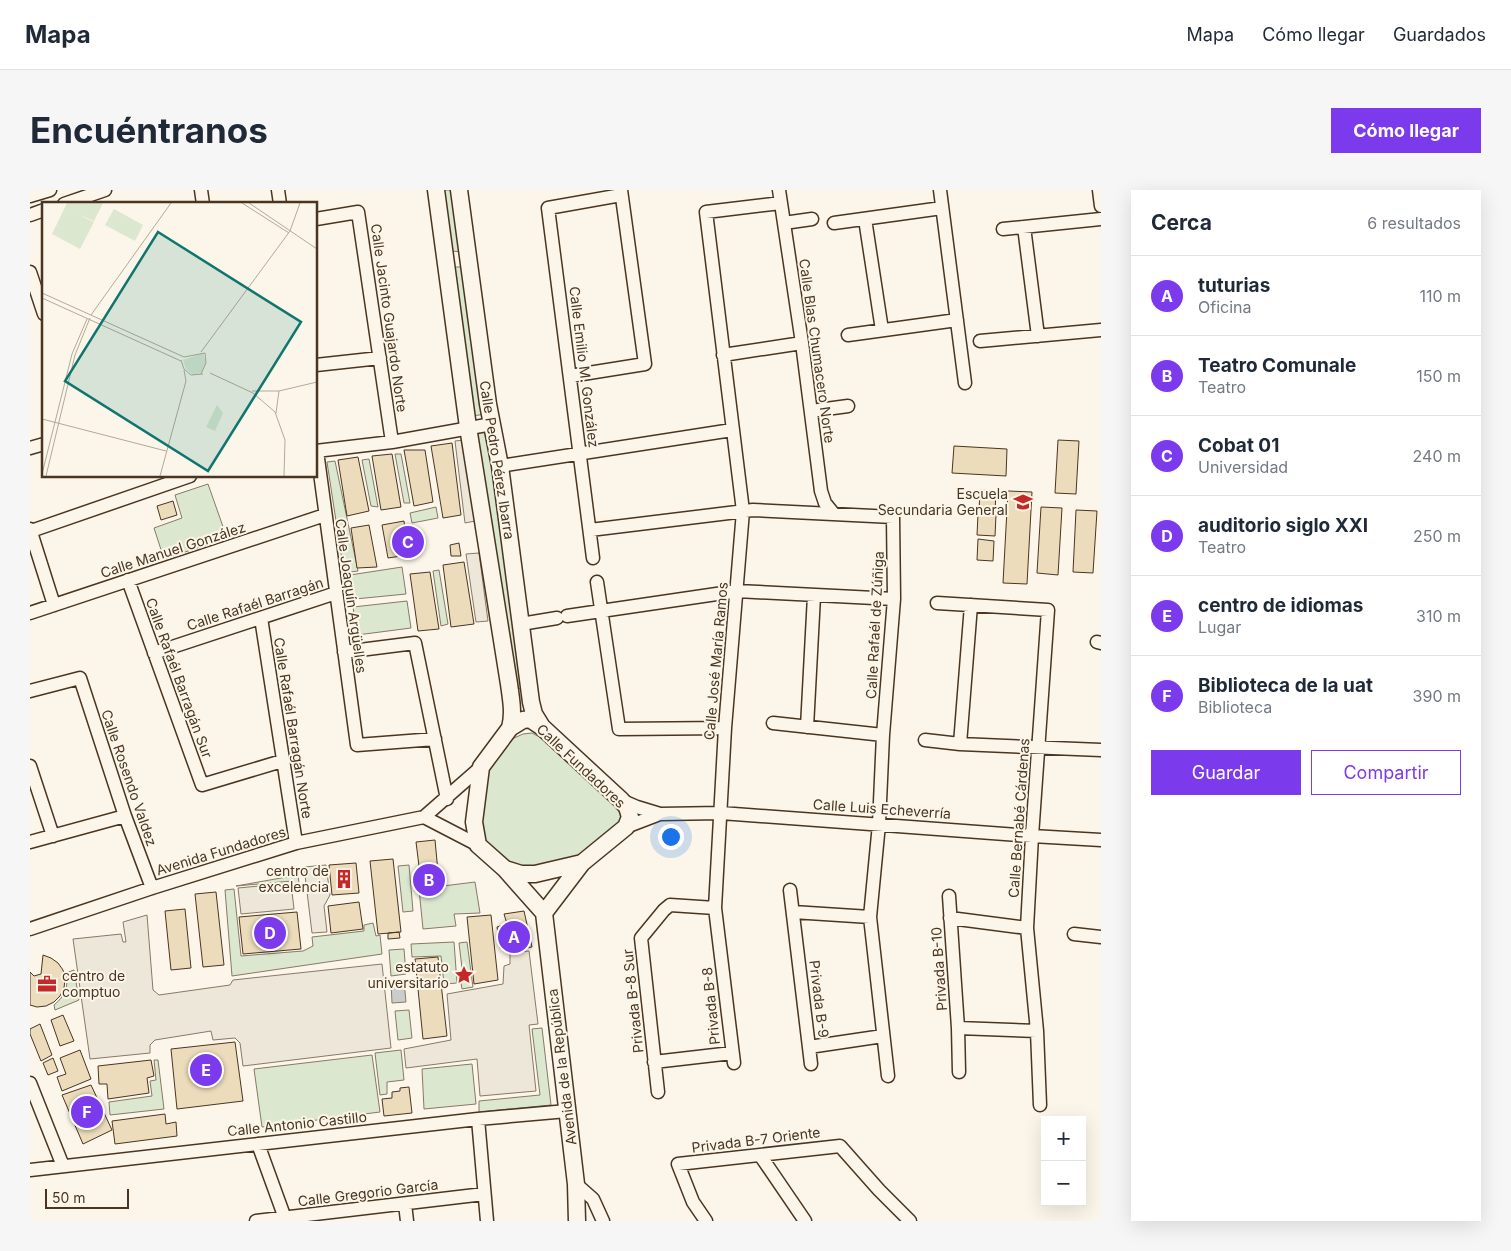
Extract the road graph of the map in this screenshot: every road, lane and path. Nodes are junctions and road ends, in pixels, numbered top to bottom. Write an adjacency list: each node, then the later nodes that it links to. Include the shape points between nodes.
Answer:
1 (50, 190): 9 (street)
2 (105, 190): 10 (street)
3 (436, 190): 25 (main road, Calle Pedro Pérez Ibarra)
4 (459, 190): 24 (main road, Calle Pedro Pérez Ibarra)
5 (779, 190): 11 (street, Calle Blas Chumacero Norte)
6 (940, 190): 13 (street)
7 (1099, 190): 12 (street)
8 (621, 193): 38 (street, Calle Emilio M. González, via 548,208); 38 (street, via 645,364)
9 (30, 196)
10 (70, 202)
11 (781, 203): 20 (street, Calle Blas Chumacero Norte); 35 (street, Calle José María Ramos, via 706,212)
12 (1101, 206)
13 (942, 208): 16 (street); 28 (street)
14 (42, 211): 15 (street)
15 (30, 215)
16 (865, 218): 21 (street); 29 (street)
17 (318, 219): 36 (street, Calle Jacinto Guajardo Norte, via 358,212)
18 (812, 219): 20 (street)
19 (1101, 219): 22 (street)
20 (784, 223): 34 (street, Calle Blas Chumacero Norte)
21 (834, 223)
22 (1024, 227): 23 (street); 32 (street)
23 (1003, 229)
24 (468, 257): 25 (main road); 42 (main road, Calle Pedro Pérez Ibarra)
25 (446, 259): 43 (main road, Calle Pedro Pérez Ibarra)
26 (30, 272): 27 (street)
27 (41, 294)
28 (957, 320): 29 (street); 39 (street)
29 (882, 330): 31 (street)
30 (1101, 330): 32 (street)
31 (848, 335)
32 (1038, 336): 33 (street)
33 (980, 341)
34 (802, 343): 35 (street); 41 (street, Calle Blas Chumacero Norte)
35 (723, 356): 44 (street, Calle José María Ramos)
36 (380, 358): 37 (street); 45 (street, Calle Jacinto Guajardo Norte)
37 (318, 365)
38 (570, 376): 47 (street, Calle Emilio M. González)
39 (965, 383)
40 (848, 406): 41 (street)
41 (811, 412): 52 (street, Calle Blas Chumacero Norte, via 821,491)
42 (492, 424): 43 (street); 49 (main road, Calle Pedro Pérez Ibarra)
43 (468, 427): 45 (street); 73 (main road, Calle Pedro Pérez Ibarra)
44 (732, 430): 47 (street); 51 (street, Calle José María Ramos)
45 (392, 442): 46 (street)
46 (318, 451)
47 (580, 454): 49 (street); 55 (street, Calle Emilio M. González)
48 (318, 465): 53 (street, Calle Joaquín Argüelles)
49 (500, 466): 69 (main road, Calle Pedro Pérez Ibarra)
50 (184, 478): 54 (street)
51 (743, 511): 52 (street); 55 (street); 59 (street, Calle José María Ramos)
52 (833, 513): 62 (street, Calle Rafaél de Zúñiga, via 893,517)
53 (325, 515): 57 (street, Calle Manuel González); 60 (street, Calle Joaquín Argüelles)
54 (30, 530): 64 (street)
55 (590, 530): 56 (street, Calle Emilio M. González)
56 (594, 558)
57 (128, 580): 64 (street, Calle Manuel González); 71 (street, Calle Rafaél Barragán Sur)
58 (597, 582): 66 (street)
59 (737, 591): 61 (street); 66 (street); 79 (street, Calle José María Ramos)
60 (336, 593): 68 (street, Calle Rafaél Barragán); 70 (street, Calle Joaquín Argüelles)
61 (814, 596): 62 (street); 77 (street)
62 (894, 599): 80 (street, Calle Rafaél de Zúñiga)
63 (937, 602): 65 (street)
64 (54, 605): 67 (street, Calle Manuel González)
65 (971, 605): 83 (street); 84 (street, Calle Bernabé Cárdenas, via 1048,610)
66 (601, 610): 69 (street); 79 (street, via 619,729)
67 (30, 613)
68 (261, 618): 71 (street, Calle Rafaél Barragán); 86 (street, Calle Rafaél Barragán Norte)
69 (521, 624): 72 (main road, Calle Pedro Pérez Ibarra)
70 (344, 652): 81 (street, via 415,643); 81 (street, Calle Joaquín Argüelles, via 356,745)
71 (154, 653): 86 (street, Calle Rafaél Barragán Sur, via 202,785)
72 (528, 682): 73 (main road, via 526,689 520,692 512,690); 76 (main road, Calle Pedro Pérez Ibarra, via 533,711)
73 (509, 684): 78 (main road, Calle Pedro Pérez Ibarra)
74 (30, 691): 93 (street, Calle Rosendo Valdez, via 80,678)
75 (773, 723): 77 (street)
76 (542, 727): 78 (main road, Calle Fundadores, via 525,719); 90 (main road, Calle Fundadores)
77 (807, 727): 80 (street)
78 (510, 728): 88 (main road)
79 (725, 728): 91 (street, Calle José María Ramos)
80 (883, 735): 95 (street, Calle Rafaél de Zúñiga)
81 (435, 739): 89 (street)
82 (925, 740): 83 (street)
83 (960, 744): 84 (street)
84 (1038, 747): 85 (street); 98 (street, Calle Bernabé Cárdenas)
85 (1101, 750)
86 (282, 761): 101 (street, Calle Rafaél Barragán Norte)
87 (30, 766): 97 (street)
88 (481, 767): 89 (street); 102 (main road, via 474,822)
89 (447, 798): 94 (street)
90 (621, 800): 92 (street, Calle Luis Echeverría); 96 (main road, Calle Fundadores, via 630,817)
91 (721, 813): 92 (street, Calle Luis Echeverría); 95 (street, Calle Luis Echeverría); 108 (street, Privada B-8)
92 (660, 814): 96 (street, Calle Luis Echeverría)
93 (125, 816): 97 (street); 105 (street, Calle Rosendo Valdez)
94 (424, 817): 101 (street, Avenida Fundadores); 102 (street)
95 (879, 824): 98 (street, Calle Luis Echeverría); 111 (street, Calle Rafaél de Zúñiga)
96 (626, 827): 103 (main road, Calle Fundadores)
97 (53, 836): 100 (street)
98 (1032, 836): 99 (street, Calle Luis Echeverría); 113 (street, Calle Bernabé Cárdenas)
99 (1101, 840)
100 (30, 842)
101 (296, 843): 105 (street, Avenida Fundadores)
102 (478, 844): 104 (main road)
103 (582, 864): 104 (main road, Calle Fundadores, via 535,874); 109 (main road, Calle Fundadores)
104 (505, 869): 109 (main road)
105 (152, 888): 114 (street, Avenida Fundadores)
106 (790, 890): 110 (street, Privada B-9)
107 (949, 896): 112 (street, Privada B-10)
108 (715, 908): 121 (street, Privada B-8 Sur, via 670,905 641,938); 121 (street, Privada B-8, via 733,1058)
109 (544, 912): 128 (main road, Avenida de la República)
110 (793, 912): 111 (street); 120 (street, Privada B-9)
111 (870, 917): 119 (street, Calle Rafaél de Zúñiga)
112 (950, 918): 113 (street, Privada B-10); 117 (street, Privada B-10)
113 (1027, 928): 118 (street, Calle Bernabé Cárdenas)
114 (30, 929)
115 (1074, 934): 116 (street)
116 (1101, 937)
117 (958, 1028): 118 (street, Privada B-10); 123 (street)
118 (1037, 1031): 127 (street, Calle Bernabé Cárdenas)
119 (883, 1036): 120 (street, Privada B-9); 124 (street, Calle Rafaél de Zúñiga)
120 (809, 1047): 122 (street)
121 (654, 1062): 126 (street, Privada B-8 Sur)
122 (811, 1064)
123 (959, 1072)
124 (888, 1076)
125 (30, 1083): 132 (street)
126 (658, 1092)
127 (1040, 1105)
128 (568, 1111): 129 (street, Calle Antonio Castillo); 134 (main road, Avenida de la República)
129 (478, 1119): 130 (street, Calle Antonio Castillo); 135 (street)
130 (258, 1144): 132 (street, Calle Antonio Castillo); 137 (street)
131 (760, 1155): 143 (street, Privada B-7 Oriente, via 678,1164 693,1202); 144 (street); 145 (street, Privada B-7 Oriente, via 840,1146)
132 (63, 1166): 133 (street, Calle Antonio Castillo)
133 (30, 1170)
134 (576, 1184): 141 (main road, Avenida de la República); 142 (street, via 593,1199)
135 (484, 1194): 136 (street, Calle Gregorio García); 140 (street)
136 (405, 1204): 137 (street, Calle Gregorio García); 139 (street)
137 (286, 1219): 138 (street, Calle Gregorio García)
138 (256, 1221)
139 (407, 1221)
140 (487, 1221)
141 (577, 1221)
142 (603, 1221)
143 (706, 1221)
144 (805, 1221)
145 (910, 1221)

